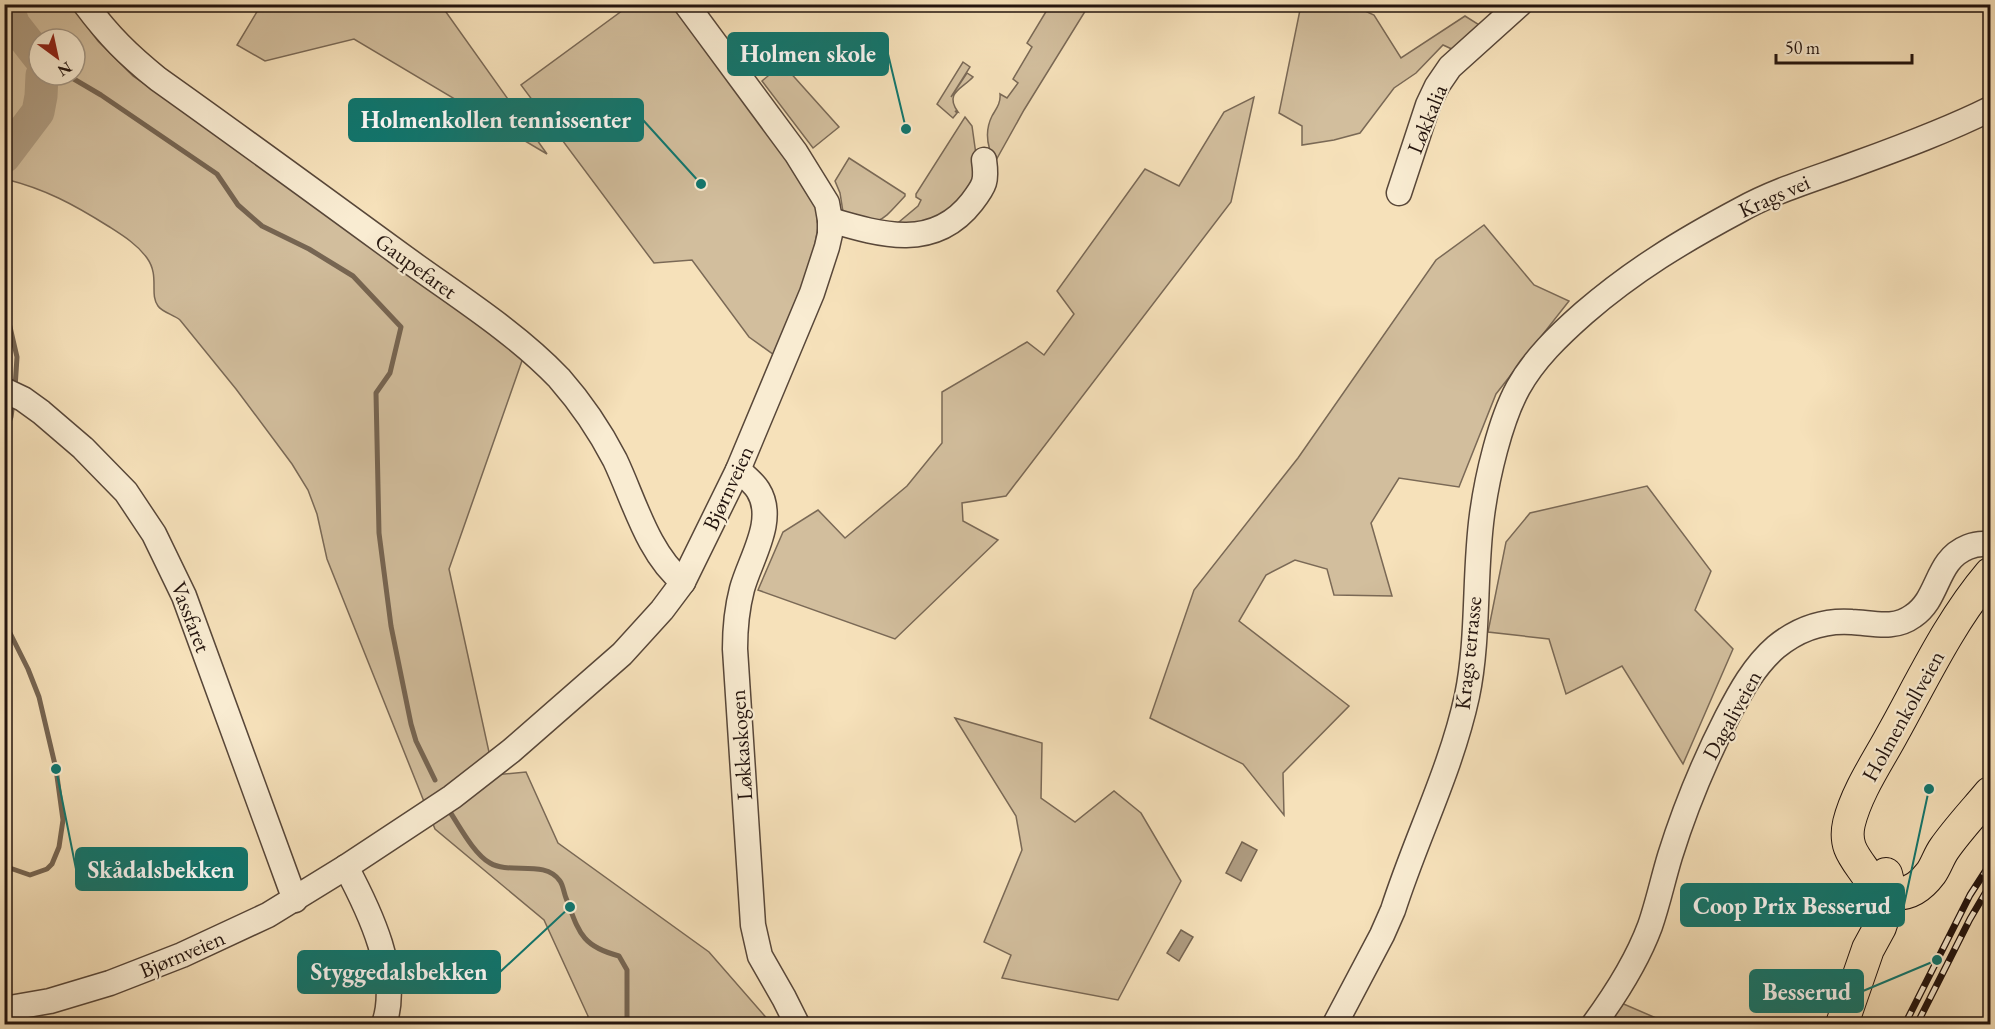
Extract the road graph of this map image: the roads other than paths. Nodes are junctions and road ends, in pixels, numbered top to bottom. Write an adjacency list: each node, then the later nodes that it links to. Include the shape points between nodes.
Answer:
1 (85, 4): 13 (street, Gaupefaret, via 128,55 158,79 540,360 599,430 656,551)
2 (686, 4): 7 (street, Bjørnveien, via 796,153 827,203)
3 (1520, 4): 6 (street, Løkkalia, via 1450,67 1437,86)
4 (1990, 109): 8 (street, Krags vei, via 1857,164 1793,185 1744,208 1649,262)
5 (984, 160): 7 (street, via 987,177 980,191 963,213 939,229 909,236)
6 (1399, 193)
7 (830, 220): 10 (street, Bjørnveien, via 827,247 812,293)
8 (1576, 320): 21 (street, Krags terrasse, via 1526,374 1508,409 1482,515 1471,674 1460,722 1382,935)
9 (14, 394): 17 (street, Vassfaret, via 62,428 103,466 154,534 184,596)
10 (738, 471): 13 (street, Bjørnveien); 20 (street, Løkkaskogen, via 757,488 765,509 760,540 740,597 735,649 753,925 760,956)
11 (1990, 545): 22 (street, Dagaliveien, via 1976,544 1953,557 1927,602 1904,622 1815,625 1791,636 1764,658 1749,677 1690,797 1644,941)
12 (1990, 574): 16 (main road, Holmenkollveien, via 1943,643 1857,801 1847,838 1851,853)
13 (683, 582): 15 (street, Bjørnveien, via 622,654 511,751 452,797)
14 (1990, 793): 16 (main road, via 1943,850)
15 (346, 867): 17 (street, Bjørnveien); 19 (street, via 367,909 383,957 389,988)
16 (1879, 880): 23 (main road, via 1866,923 1868,949)
17 (295, 900): 18 (street, Bjørnveien, via 240,930 130,975 50,1001)
18 (4, 1009)
19 (384, 1024)
20 (797, 1024)
21 (1335, 1024)
22 (1594, 1024)
23 (1842, 1024)

